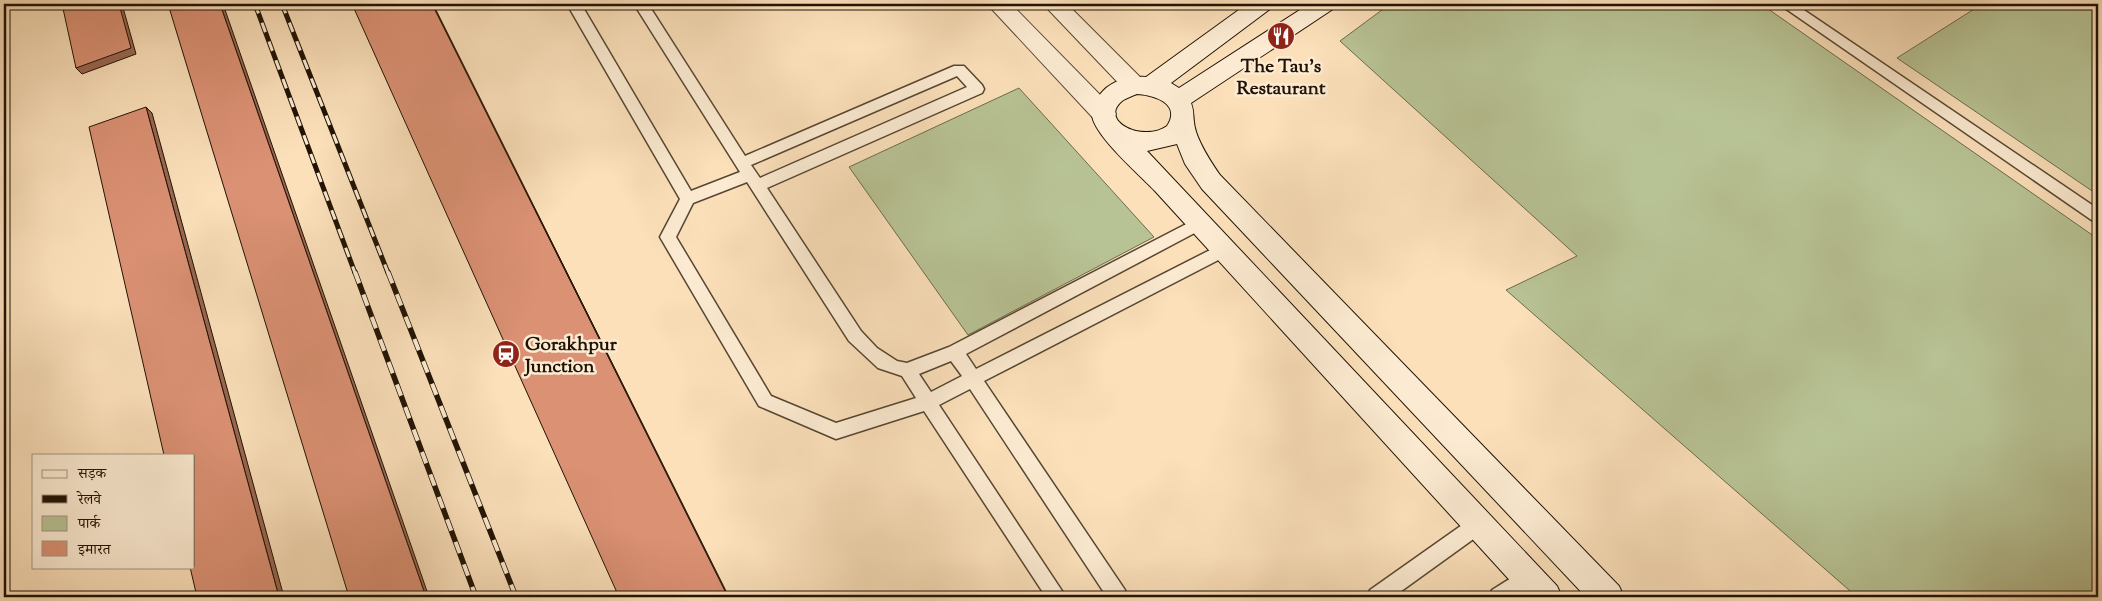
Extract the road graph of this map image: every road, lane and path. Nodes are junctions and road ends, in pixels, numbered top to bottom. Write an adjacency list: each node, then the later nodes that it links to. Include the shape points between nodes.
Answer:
1 (574, 4): 12 (lane)
2 (641, 4): 11 (lane)
3 (998, 4): 10 (main road)
4 (1054, 4): 8 (main road)
5 (1262, 4): 8 (main road)
6 (1324, 4): 9 (main road)
7 (1786, 4): 13 (lane)
8 (1142, 86): 9 (main road, via 1166,91); 10 (main road, via 1119,90 1109,98 1103,110)
9 (1180, 112): 10 (main road, via 1174,134 1161,141 1127,140); 26 (main road, via 1194,157 1211,182)
10 (1109, 124): 14 (main road)
11 (749, 175): 11 (lane, via 977,90 959,68); 12 (lane); 17 (lane, via 855,336 873,355 887,364)
12 (688, 200): 19 (lane, via 668,237 765,401 836,432)
13 (2098, 217)
14 (1199, 224): 15 (main road); 16 (lane)
15 (1224, 250): 18 (lane); 20 (main road)
16 (954, 352): 17 (lane); 18 (lane)
17 (907, 370): 19 (lane)
18 (973, 379): 19 (lane); 23 (lane)
19 (928, 402): 22 (lane)
20 (1479, 524): 21 (main road); 24 (lane)
21 (1537, 587): 25 (lane)
22 (1057, 597)
23 (1118, 597)
24 (1377, 597)
25 (1499, 597)
26 (1608, 597)

